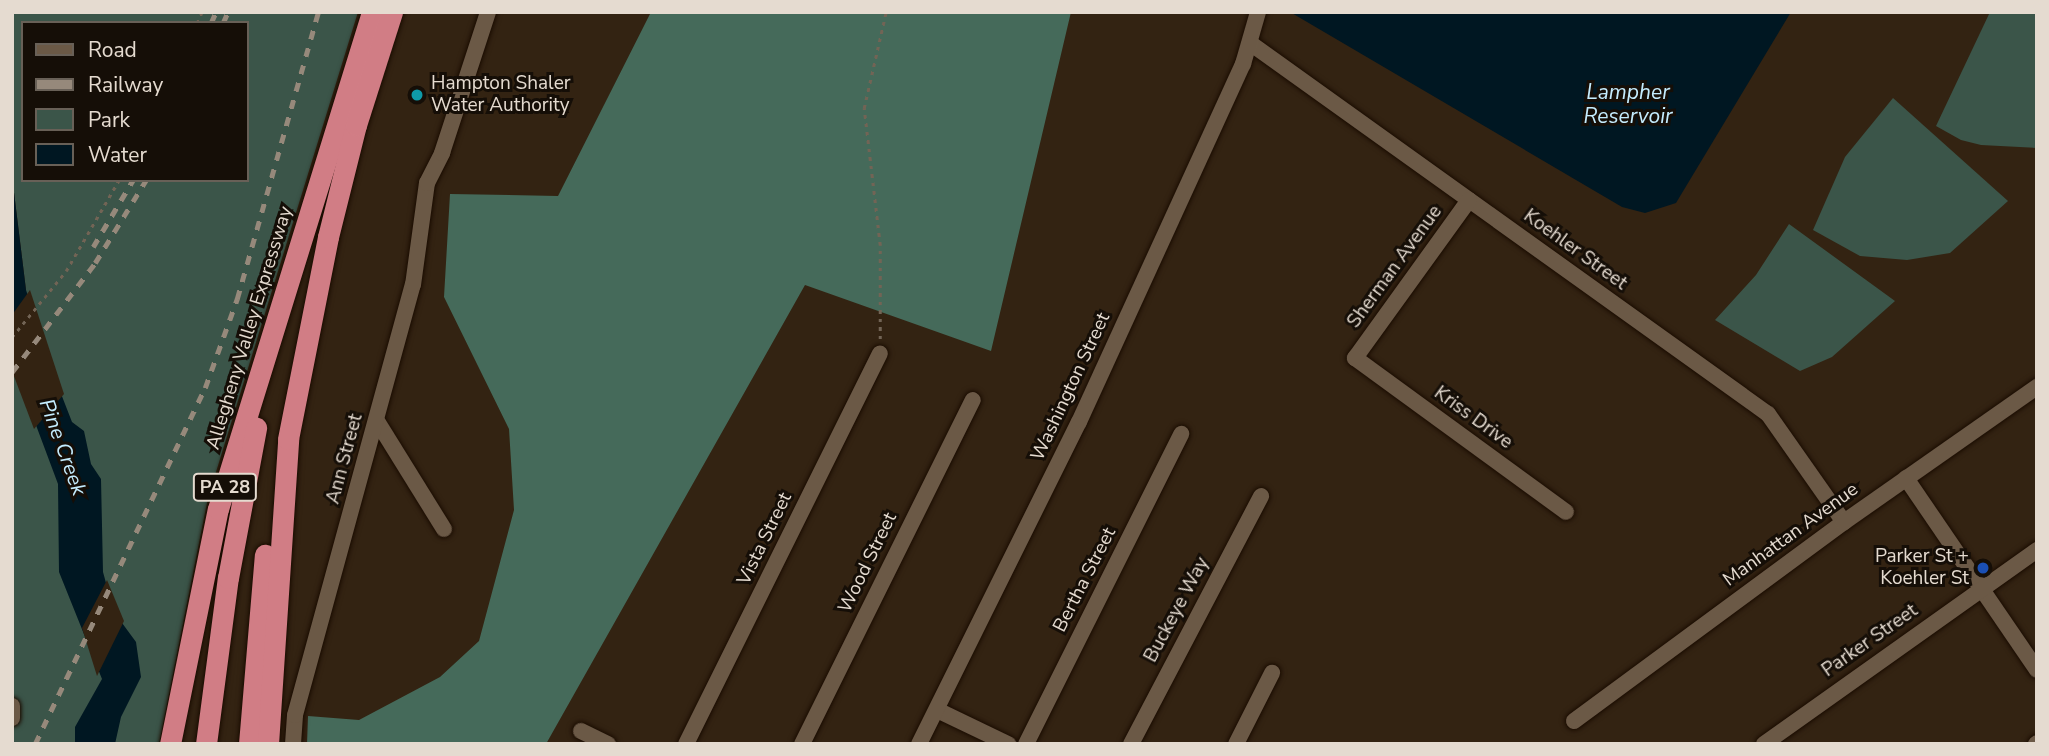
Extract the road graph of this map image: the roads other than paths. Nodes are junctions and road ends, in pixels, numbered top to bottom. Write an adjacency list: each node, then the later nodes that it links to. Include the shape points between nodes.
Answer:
1 (372, 12): 7 (highway, Allegheny Valley Expressway / PA 28)
2 (393, 12): 14 (highway, PA 28, via 356,125 328,237)
3 (488, 12): 12 (street, Ann Street, via 442,153 427,183 413,285)
4 (1258, 12): 5 (street, Washington Street)
5 (1250, 43): 6 (street, Koehler Street); 25 (street, Washington Street, via 1079,422)
6 (1469, 200): 9 (street, Sherman Avenue); 18 (street, Koehler Street, via 1768,414)
7 (303, 235): 29 (highway, Allegheny Valley Expressway / PA 28, via 218,509); 30 (highway, via 250,452)
8 (880, 353): 35 (street, Vista Street)
9 (1355, 358): 17 (street, Kriss Drive)
10 (2037, 387): 15 (street, Manhattan Avenue)
11 (973, 400): 36 (street, Wood Street)
12 (377, 421): 19 (street); 33 (street, Ann Street, via 295,715)
13 (1181, 434): 39 (street, Bertha Street)
14 (288, 439): 31 (highway, via 261,586); 32 (highway, PA 28)
15 (1906, 478): 18 (street, Manhattan Avenue); 21 (street)
16 (1261, 496): 40 (street, Buckeye Way)
17 (1566, 512)
18 (1844, 522): 27 (street, Manhattan Avenue)
19 (444, 529)
20 (2037, 550): 21 (street, Parker Street)
21 (1982, 588): 22 (street); 42 (street, Parker Street)
22 (2037, 670)
23 (1272, 673): 41 (street)
24 (12, 706): 26 (street)
25 (937, 710): 37 (street, Washington Street); 38 (street)
26 (12, 718)
27 (1574, 721)
28 (581, 731): 34 (street)
29 (170, 744)
30 (206, 744)
31 (249, 744)
32 (268, 744)
33 (293, 744)
34 (608, 744)
35 (686, 744)
36 (802, 744)
37 (919, 744)
38 (1007, 744)
39 (1026, 744)
40 (1131, 744)
41 (1236, 744)
42 (1764, 744)

